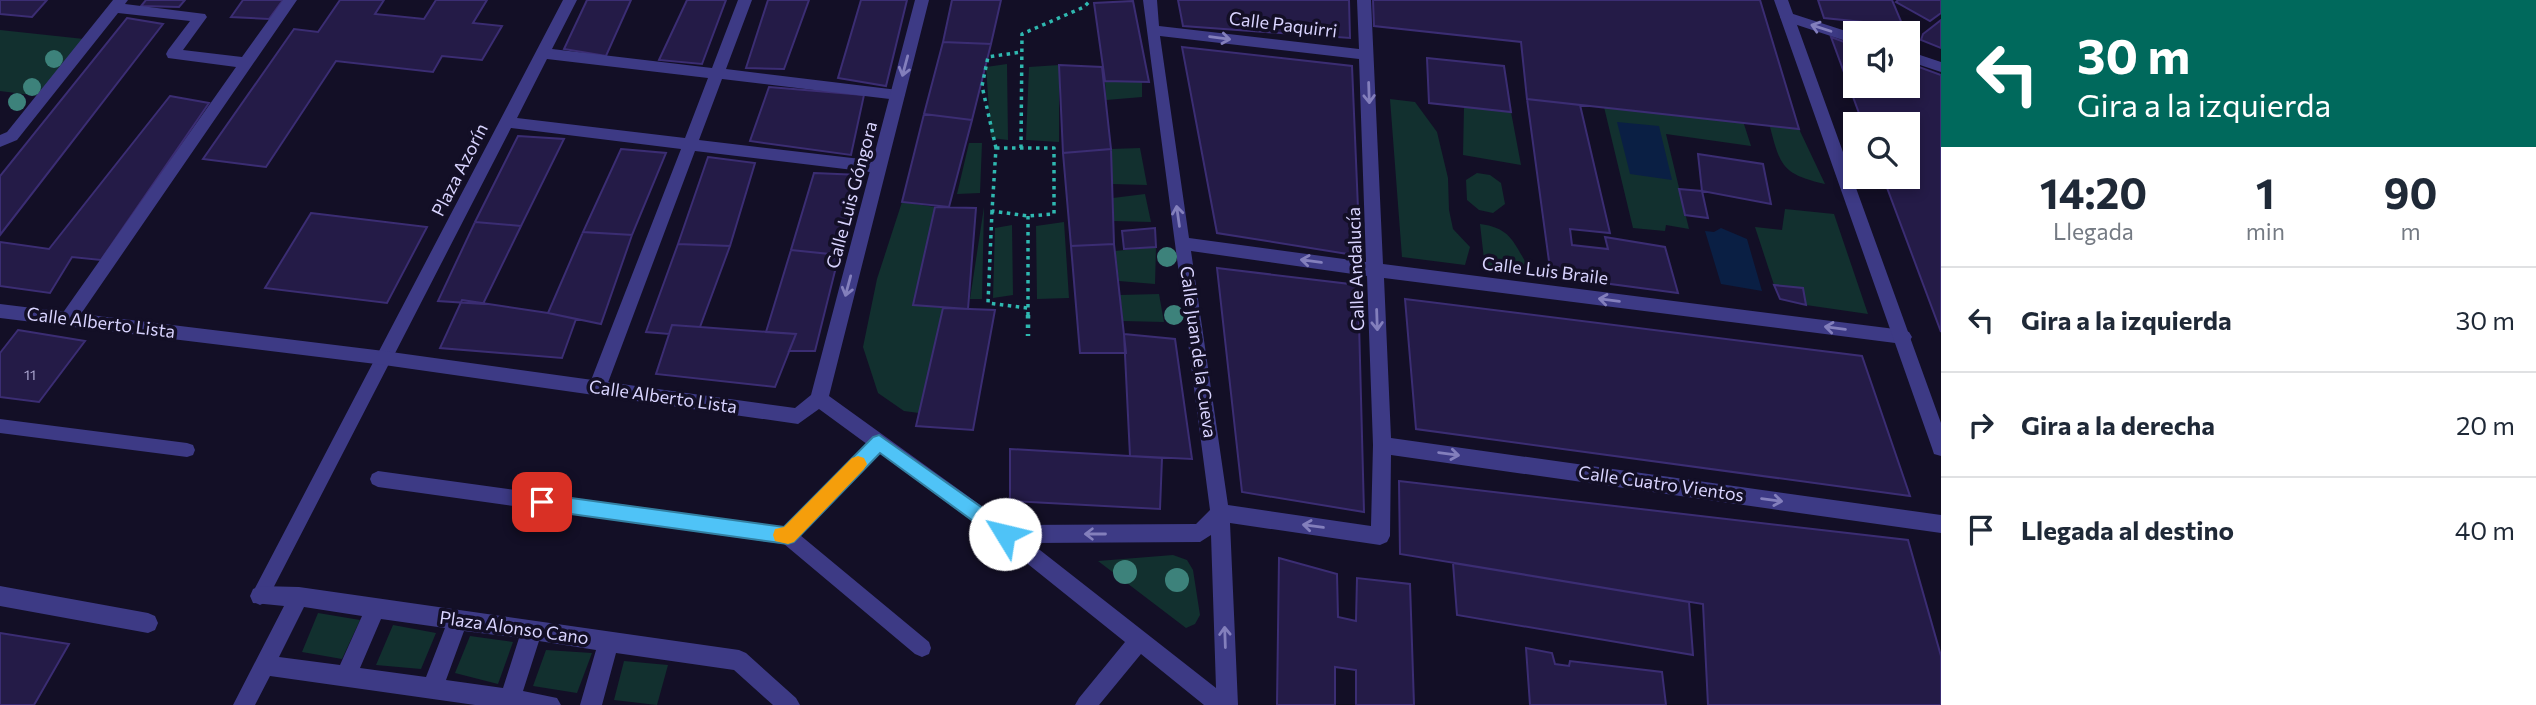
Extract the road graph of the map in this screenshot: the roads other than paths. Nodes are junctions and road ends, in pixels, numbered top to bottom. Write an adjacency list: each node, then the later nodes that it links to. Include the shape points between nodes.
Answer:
1 (290, 0): 15 (street)
2 (570, 0): 12 (street, Plaza Azorín)
3 (745, 0): 17 (street)
4 (922, 0): 18 (street, Calle Luis Góngora, one-way to 18)
5 (1150, 0): 10 (street, Calle Juan de la Cueva)
6 (1364, 0): 13 (street, Calle Andalucía)
7 (1781, 0): 9 (street)
8 (118, 4): 15 (street, via 200,17 173,54); 20 (street, via 12,136)
9 (1787, 17): 11 (street, one-way to 9); 27 (street)
10 (1152, 30): 13 (street, Calle Paquirri, one-way to 13); 23 (street, Calle Juan de la Cueva, one-way to 10)
11 (1843, 35)
12 (543, 53): 17 (street); 19 (street, Plaza Azorín)
13 (1368, 55): 24 (street, Calle Andalucía, one-way to 24)
14 (1920, 60): 16 (street)
15 (246, 63): 26 (street)
16 (1941, 66)
17 (717, 73): 18 (street); 21 (street)
18 (898, 94): 22 (street, Calle Luis Góngora)
19 (507, 122): 21 (street); 28 (street, Plaza Azorín)
20 (0, 141)
21 (690, 144): 22 (street); 29 (street)
22 (878, 167): 30 (street, Calle Luis Góngora, one-way to 30)
23 (1182, 243): 24 (street, Calle Luis Braile, one-way to 23); 37 (street, Calle Juan de la Cueva)
24 (1376, 270): 27 (street, Calle Luis Braile, one-way to 24); 33 (street, Calle Andalucía, one-way to 33)
25 (0, 311): 26 (street, Calle Alberto Lista)
26 (68, 319): 28 (street, Calle Alberto Lista)
27 (1903, 337): 34 (street)
28 (384, 358): 29 (street, Calle Alberto Lista); 42 (lane)
29 (597, 388): 30 (street, Calle Alberto Lista, via 798,416)
30 (819, 399): 32 (street)
31 (0, 426): 35 (lane)
32 (879, 443): 39 (street); 40 (lane)
33 (1382, 444): 37 (street, Calle Andalucía, one-way to 37, via 1380,536); 38 (street, Calle Cuatro Vientos, one-way to 38)
34 (1941, 449)
35 (187, 450)
36 (378, 479): 40 (lane)
37 (1220, 513): 39 (street, one-way to 39, via 1200,533); 61 (street, Calle Juan de la Cueva, one-way to 37)
38 (1941, 524)
39 (1005, 534): 48 (street)
40 (788, 536): 50 (lane)
41 (0, 596): 46 (street)
42 (260, 596): 43 (street, Plaza Alonso Cano)
43 (299, 597): 44 (street, Plaza Alonso Cano); 51 (street)
44 (376, 608): 45 (street, Plaza Alonso Cano); 52 (street)
45 (458, 620): 47 (street, Plaza Alonso Cano); 53 (street)
46 (148, 623)
47 (532, 630): 49 (street, Plaza Alonso Cano); 54 (street)
48 (1140, 639): 59 (street); 60 (street)
49 (609, 641): 57 (street); 58 (street, Plaza Alonso Cano, via 739,660)
50 (922, 648)
51 (263, 665): 52 (street); 55 (street)
52 (345, 677): 53 (street)
53 (432, 689): 54 (street)
54 (510, 699): 56 (street)
55 (244, 705)
56 (551, 705)
57 (592, 705)
58 (789, 705)
59 (1086, 705)
60 (1221, 705)
61 (1227, 705)

